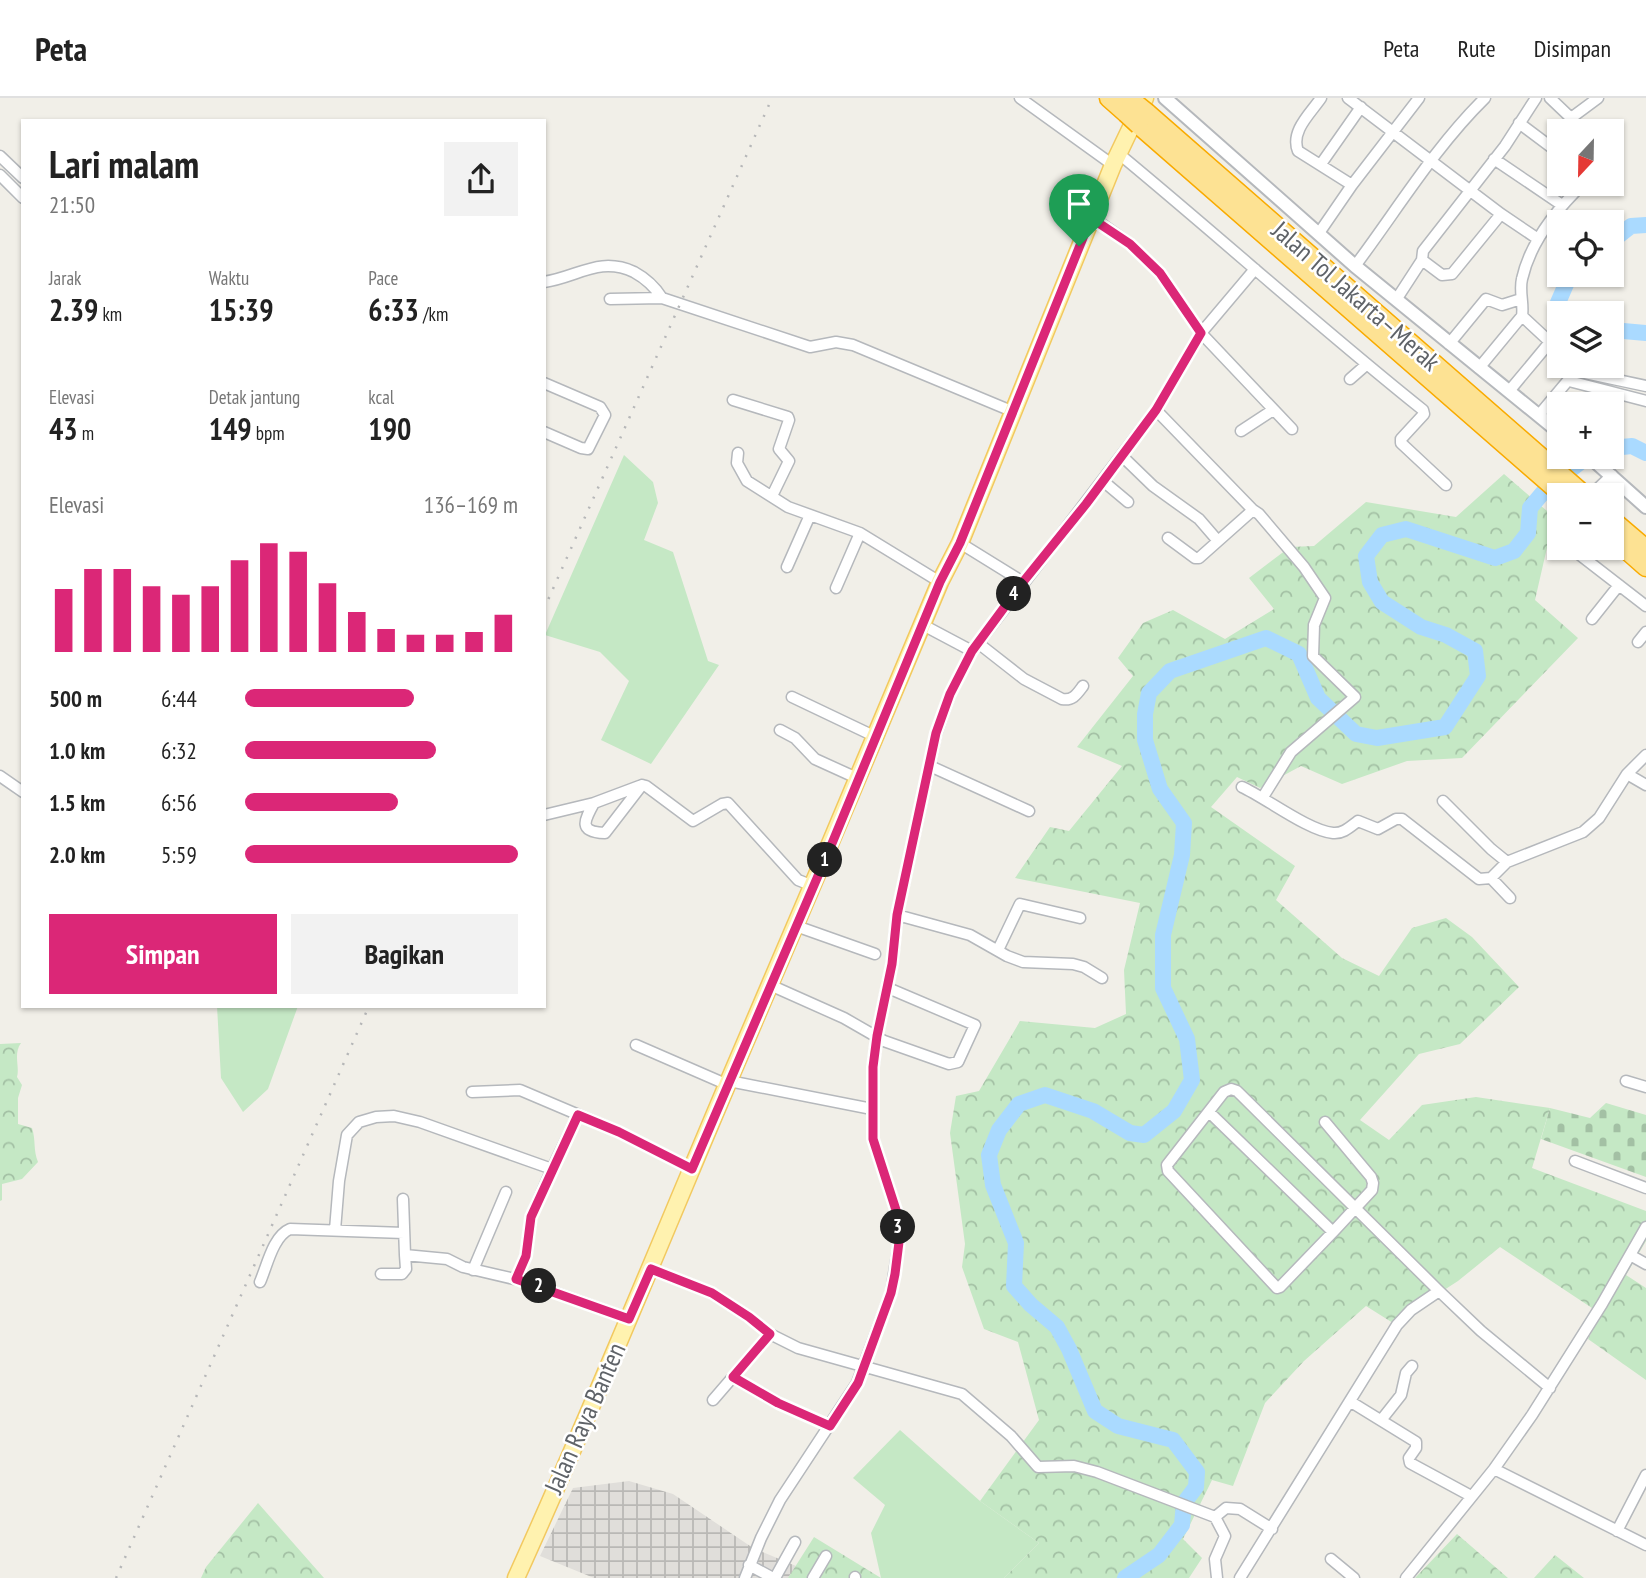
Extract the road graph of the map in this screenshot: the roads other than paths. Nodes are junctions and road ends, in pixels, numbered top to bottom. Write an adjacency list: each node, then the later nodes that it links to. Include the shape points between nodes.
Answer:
1 (1020, 98): 18 (street)
2 (1109, 98): 12 (highway, Jalan Tol Jakarta–Merak)
3 (1165, 98): 31 (street)
4 (1321, 98): 21 (street, via 1296,140 1298,151)
5 (1348, 98): 11 (street)
6 (1419, 98): 15 (street)
7 (1486, 98): 20 (street)
8 (1536, 98): 14 (street)
9 (1550, 98): 13 (street)
10 (1598, 98): 13 (street)
11 (1361, 107): 15 (street); 21 (street)
12 (1136, 108): 18 (main road, Jalan Raya Banten); 65 (highway, Jalan Tol Jakarta–Merak)
13 (1571, 118)
14 (1518, 123): 16 (street); 19 (street)
15 (1395, 132): 20 (street); 24 (street)
16 (1547, 144)
17 (0, 156): 23 (street)
18 (1115, 159): 30 (main road, Jalan Raya Banten); 35 (street)
19 (1494, 159): 25 (street); 28 (street)
20 (1433, 160): 25 (street); 34 (street)
21 (1321, 164): 24 (street)
22 (0, 175): 26 (street)
23 (21, 176)
24 (1352, 185): 31 (street)
25 (1469, 190): 29 (street); 33 (street, via 1423,251)
26 (21, 196)
27 (1571, 196): 28 (street)
28 (1562, 205): 32 (street)
29 (1501, 214): 32 (street); 33 (street, via 1452,274 1442,275)
30 (1091, 218): 42 (street, via 1130,244 1160,273); 59 (main road, Jalan Raya Banten)
31 (1319, 233): 34 (street)
32 (1538, 239): 39 (street, via 1521,282)
33 (1422, 260): 40 (street)
34 (1355, 266): 40 (street)
35 (1255, 269): 42 (street); 46 (street)
36 (546, 282): 37 (street, via 590,267 620,266 650,283)
37 (662, 298): 38 (street); 59 (street, via 804,345 853,345)
38 (610, 299)
39 (1521, 299): 41 (street); 44 (street, via 1503,305 1486,299)
40 (1396, 300): 44 (street)
41 (1522, 316): 43 (street); 47 (street)
42 (1201, 333): 57 (street); 58 (street)
43 (1547, 338)
44 (1449, 344): 47 (street)
45 (1547, 353): 54 (street)
46 (1366, 365): 50 (street); 74 (street, via 1423,410 1401,443)
47 (1479, 368): 54 (street)
48 (1570, 378): 51 (street)
49 (1613, 378): 53 (street)
50 (1350, 379)
51 (1569, 382): 56 (street); 60 (street)
52 (546, 384): 64 (street, via 600,407 605,415 588,449)
53 (1646, 386)
54 (1510, 390): 60 (street)
55 (733, 400): 75 (street, via 788,416 779,449 789,465)
56 (1646, 401)
57 (1156, 410): 67 (street); 78 (street)
58 (1273, 410): 62 (street); 63 (street)
59 (1014, 412): 84 (main road, Jalan Raya Banten)
60 (1542, 417): 61 (street)
61 (1547, 421)
62 (1292, 429)
63 (1241, 432)
64 (546, 433)
65 (1522, 451): 71 (highway, Jalan Tol Jakarta–Merak); 72 (highway, Jalan Tol Jakarta–Merak)
66 (738, 453): 75 (street, via 737,463 747,481)
67 (1122, 456): 70 (street); 83 (street, via 1199,519)
68 (1605, 469): 69 (street)
69 (1609, 472): 73 (street); 77 (street)
70 (1103, 481): 76 (street); 91 (street)
71 (1552, 483)
72 (1567, 483)
73 (1600, 483)
74 (1446, 485)
75 (772, 496): 79 (street)
76 (1128, 502)
77 (1646, 508)
78 (1253, 510): 83 (street); 113 (street, via 1299,560 1325,598 1314,625 1313,656 1355,696 1291,752)
79 (810, 515): 81 (street); 88 (street)
80 (1624, 531): 86 (highway)
81 (860, 533): 90 (street); 93 (street)
82 (1168, 538): 83 (street, via 1195,558)
83 (1218, 541)
84 (960, 543): 90 (main road, Jalan Raya Banten); 91 (street)
85 (1624, 548): 89 (highway)
86 (1646, 550)
87 (1587, 560): 92 (street)
88 (787, 567)
89 (1646, 568)
90 (940, 582): 96 (main road, Jalan Raya Banten)
91 (1023, 582): 99 (street)
92 (1619, 585): 94 (street); 95 (street)
93 (836, 587)
94 (1646, 606)
95 (1592, 619)
96 (923, 625): 99 (street); 103 (main road, Jalan Raya Banten)
97 (1646, 632): 98 (street)
98 (1638, 642)
99 (975, 647): 100 (street, via 1062,699 1073,698); 105 (street, via 950,694)
100 (1083, 686)
101 (792, 697): 103 (street)
102 (780, 730): 108 (street, via 815,759)
103 (876, 737): 108 (main road, Jalan Raya Banten)
104 (1646, 755): 106 (street)
105 (929, 766): 116 (street); 122 (street)
106 (1628, 774): 110 (street); 118 (street, via 1600,818 1583,832)
107 (0, 776): 112 (street)
108 (859, 779): 120 (main road, Jalan Raya Banten)
109 (642, 785): 115 (street); 115 (street, via 605,833 585,826); 120 (street, via 693,821 728,803 798,880)
110 (1646, 785)
111 (1242, 787): 113 (street)
112 (21, 791)
113 (1263, 797): 119 (street, via 1332,833 1358,821 1378,829 1402,819 1479,879)
114 (1443, 801): 118 (street)
115 (594, 803): 117 (street)
116 (1030, 811)
117 (546, 815)
118 (1507, 862): 119 (street)
119 (1491, 878): 121 (street)
120 (813, 886): 124 (main road, Jalan Raya Banten)
121 (1510, 898)
122 (897, 915): 125 (street, via 970,935); 129 (street)
123 (1080, 918): 125 (street, via 1020,904)
124 (796, 926): 126 (street); 128 (main road, Jalan Raya Banten)
125 (998, 950): 127 (street, via 1023,962 1084,967)
126 (875, 954)
127 (1102, 978)
128 (770, 985): 130 (street); 133 (main road, Jalan Raya Banten)
129 (888, 988): 130 (street); 130 (street, via 975,1025 956,1064)
130 (877, 1036): 136 (street)
131 (636, 1045): 133 (street)
132 (1626, 1081): 134 (street)
133 (728, 1083): 136 (street); 142 (main road, Jalan Raya Banten)
134 (1646, 1087)
135 (472, 1092): 138 (street, via 520,1090)
136 (872, 1109): 162 (street, via 873,1139 896,1210 899,1242 891,1293)
137 (1209, 1112): 146 (street, via 1224,1092 1237,1091); 149 (street); 149 (street, via 1170,1160 1168,1171 1273,1286 1280,1287)
138 (578, 1115): 141 (street); 142 (street)
139 (1325, 1122): 146 (street, via 1373,1182 1372,1190)
140 (1575, 1161): 143 (street)
141 (552, 1169): 148 (street, via 420,1122 376,1117 359,1122 347,1135); 157 (street, via 531,1217 526,1256)
142 (692, 1169): 154 (main road, Jalan Raya Banten)
143 (1646, 1188)
144 (506, 1192): 155 (street)
145 (403, 1199): 150 (street)
146 (1355, 1208): 149 (street); 159 (street)
147 (1646, 1227): 152 (street)
148 (335, 1230): 150 (street); 158 (street, via 285,1231)
149 (1333, 1232)
150 (404, 1233): 151 (street)
151 (405, 1255): 155 (street, via 447,1259); 156 (street, via 402,1274)
152 (1630, 1255): 153 (street); 165 (street)
153 (1646, 1264)
154 (651, 1269): 160 (main road, Jalan Raya Banten); 161 (street, via 712,1293)
155 (473, 1270): 157 (street)
156 (381, 1275)
157 (516, 1279): 160 (street)
158 (260, 1282)
159 (1438, 1291): 165 (street); 167 (street, via 1397,1325)
160 (629, 1319): 181 (main road, Jalan Raya Banten)
161 (770, 1334): 162 (street, via 810,1352); 164 (street)
162 (864, 1365): 169 (street, via 852,1394); 173 (street, via 962,1394 1011,1436 1038,1467 1074,1466 1108,1475)
163 (1412, 1366): 168 (street, via 1401,1395)
164 (733, 1377): 166 (street); 169 (street)
165 (1550, 1388): 170 (street)
166 (713, 1400)
167 (1351, 1402): 168 (street); 174 (street)
168 (1381, 1419): 172 (street, via 1416,1442 1410,1463)
169 (830, 1426): 180 (street, via 780,1500)
170 (1494, 1469): 172 (street); 175 (street)
171 (1646, 1475): 175 (street)
172 (1471, 1496): 188 (street)
173 (1213, 1516): 174 (street, via 1226,1508 1240,1509); 185 (street, via 1225,1535 1215,1559)
174 (1272, 1529): 186 (street)
175 (1617, 1531): 177 (street)
176 (795, 1542): 183 (street)
177 (1646, 1545)
178 (826, 1556): 184 (street)
179 (1331, 1559): 187 (street)
180 (750, 1565): 182 (street); 183 (street)
181 (516, 1578)
182 (746, 1578)
183 (774, 1578)
184 (813, 1578)
185 (1217, 1578)
186 (1240, 1578)
187 (1354, 1578)
188 (1406, 1578)

